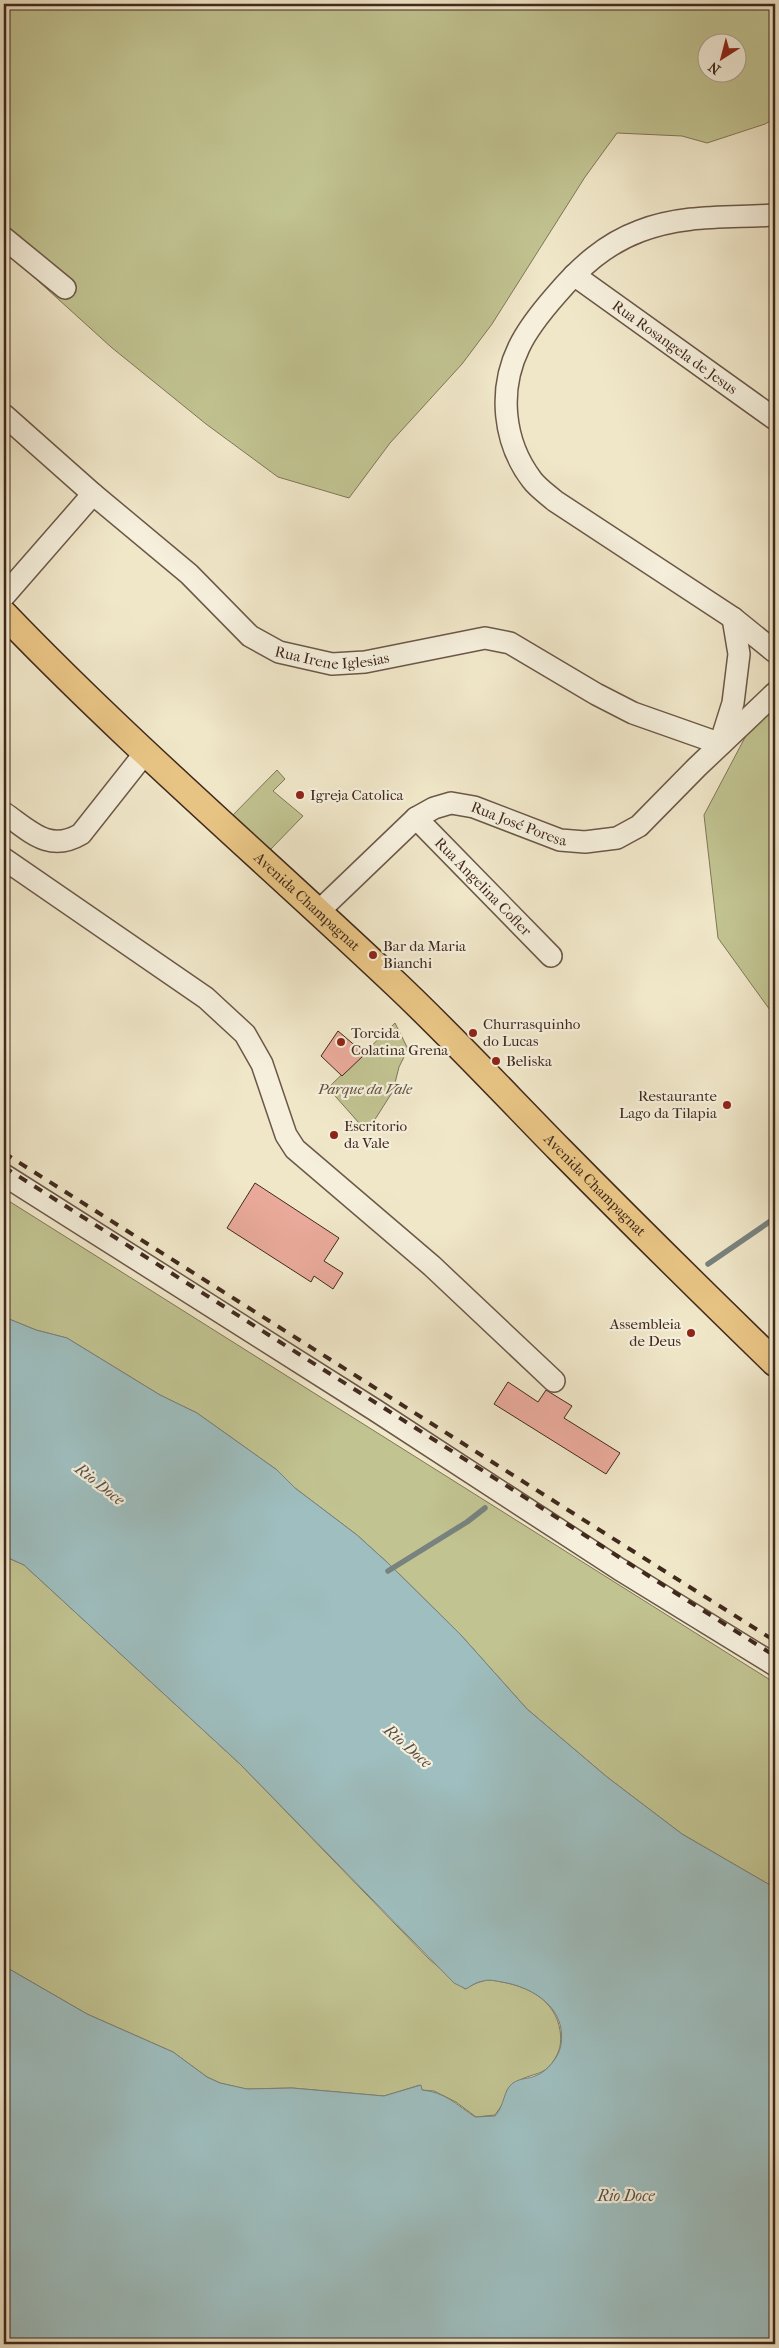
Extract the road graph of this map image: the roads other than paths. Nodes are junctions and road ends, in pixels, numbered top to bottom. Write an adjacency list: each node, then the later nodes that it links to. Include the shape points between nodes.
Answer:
1 (775, 215): 3 (street, via 702,217 659,224 619,240)
2 (4, 238): 4 (street)
3 (574, 275): 6 (street, Rua Rosangela de Jesus); 10 (street, via 540,313 518,347 506,396 507,426 514,450 534,482 555,501)
4 (65, 288)
5 (4, 415): 7 (street, Rua Irene Iglesias)
6 (775, 419)
7 (93, 494): 8 (street); 13 (street, Rua Irene Iglesias, via 189,574 250,636 279,652 332,664 365,662 496,638 633,713)
8 (4, 596)
9 (4, 614): 14 (main road, Avenida Champagnat)
10 (733, 618): 11 (street); 13 (street, via 739,654 733,703)
11 (775, 652)
12 (775, 693): 13 (street, Rua José Poresa)
13 (721, 744): 16 (street, Rua José Poresa, via 639,826 617,838 585,842 560,840 474,807 450,803)
14 (145, 753): 15 (street, via 81,834 70,841 55,842 32,833); 18 (main road, Avenida Champagnat)
15 (4, 813)
16 (416, 818): 18 (street, Rua José Poresa); 19 (street, Rua Angelina Cofler)
17 (4, 859): 22 (street, via 206,998 245,1034 262,1064 286,1135 295,1149 489,1317)
18 (319, 911): 21 (main road, Avenida Champagnat)
19 (551, 956)
20 (4, 1175): 23 (street, via 619,1569)
21 (775, 1363)
22 (554, 1381)
23 (775, 1665)

